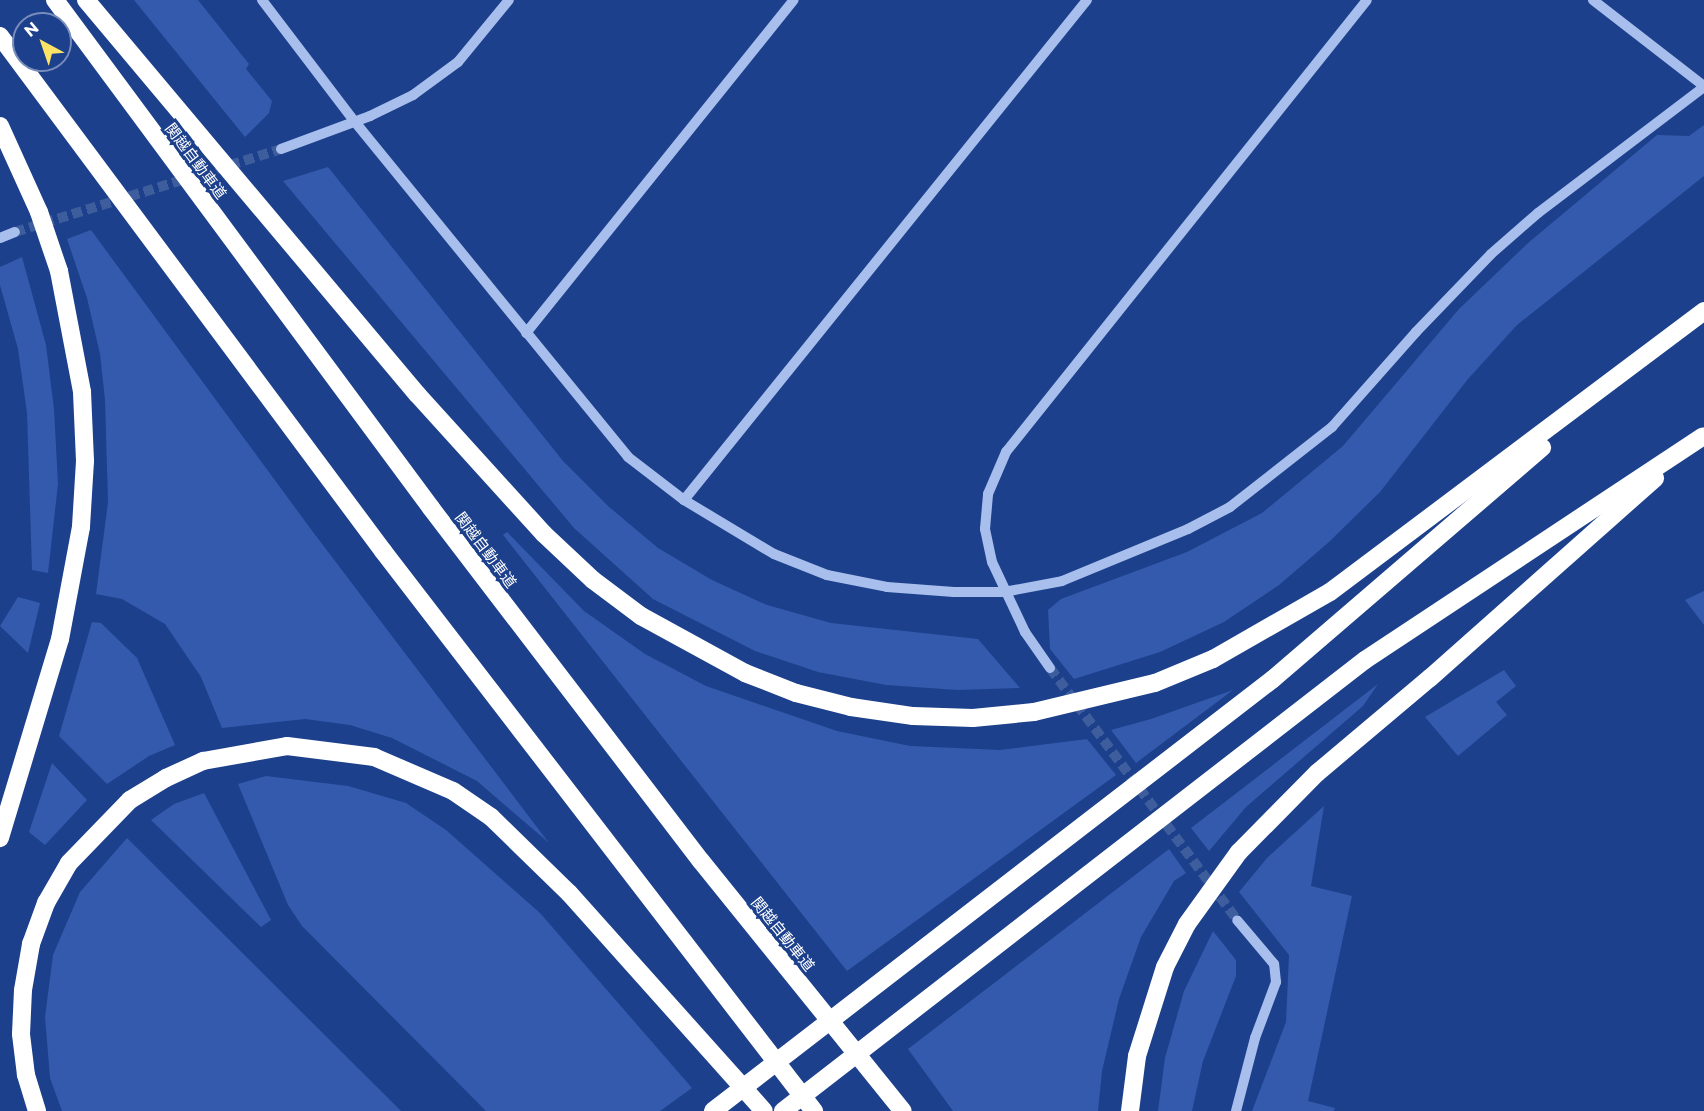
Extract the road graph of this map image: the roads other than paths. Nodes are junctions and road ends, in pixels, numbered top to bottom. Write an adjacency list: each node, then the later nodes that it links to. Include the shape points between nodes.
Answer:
1 (55, 0): 30 (highway, 関越自動車道, via 431,508 686,842)
2 (86, 0): 18 (highway, via 417,394 544,534 593,580 641,616 736,669 796,693 851,707 963,718 1034,712 1155,683 1213,659 1330,592)
3 (262, 0): 11 (street)
4 (509, 0): 11 (street, via 458,62 413,95)
5 (794, 0): 17 (street)
6 (1087, 0): 20 (street)
7 (1367, 0): 21 (street, via 1006,452 988,494 985,529)
8 (1593, 0): 10 (street)
9 (0, 36): 29 (highway, via 390,560)
10 (1704, 87): 21 (street, via 1539,213 1491,255 1332,427 1282,470 1230,507 1188,529 1062,581)
11 (355, 122): 13 (street); 17 (street)
12 (0, 126): 23 (highway, via 39,212 58,271 82,392 85,461 81,527 60,639)
13 (281, 149)
14 (15, 232): 15 (street)
15 (0, 238)
16 (1704, 311): 18 (highway)
17 (526, 333): 20 (street, via 628,457)
18 (1645, 357): 26 (highway, via 1273,679)
19 (1704, 436): 28 (highway, via 1365,660); 31 (highway, via 1430,678 1317,772 1239,852 1187,924 1165,968 1137,1056)
20 (684, 500): 21 (street, via 774,554 827,574 887,587)
21 (1004, 592): 22 (street)
22 (1050, 669)
23 (0, 838)
24 (1237, 920): 32 (street, via 1274,964 1276,982 1255,1038)
25 (37, 1111): 27 (highway, via 22,1044 23,990 31,944 46,903 69,863 130,800 166,778 203,761 287,746 374,757 453,791 491,817 569,892)
26 (713, 1111)
27 (764, 1111)
28 (783, 1111)
29 (814, 1111)
30 (903, 1111)
31 (1130, 1111)
32 (1236, 1111)

